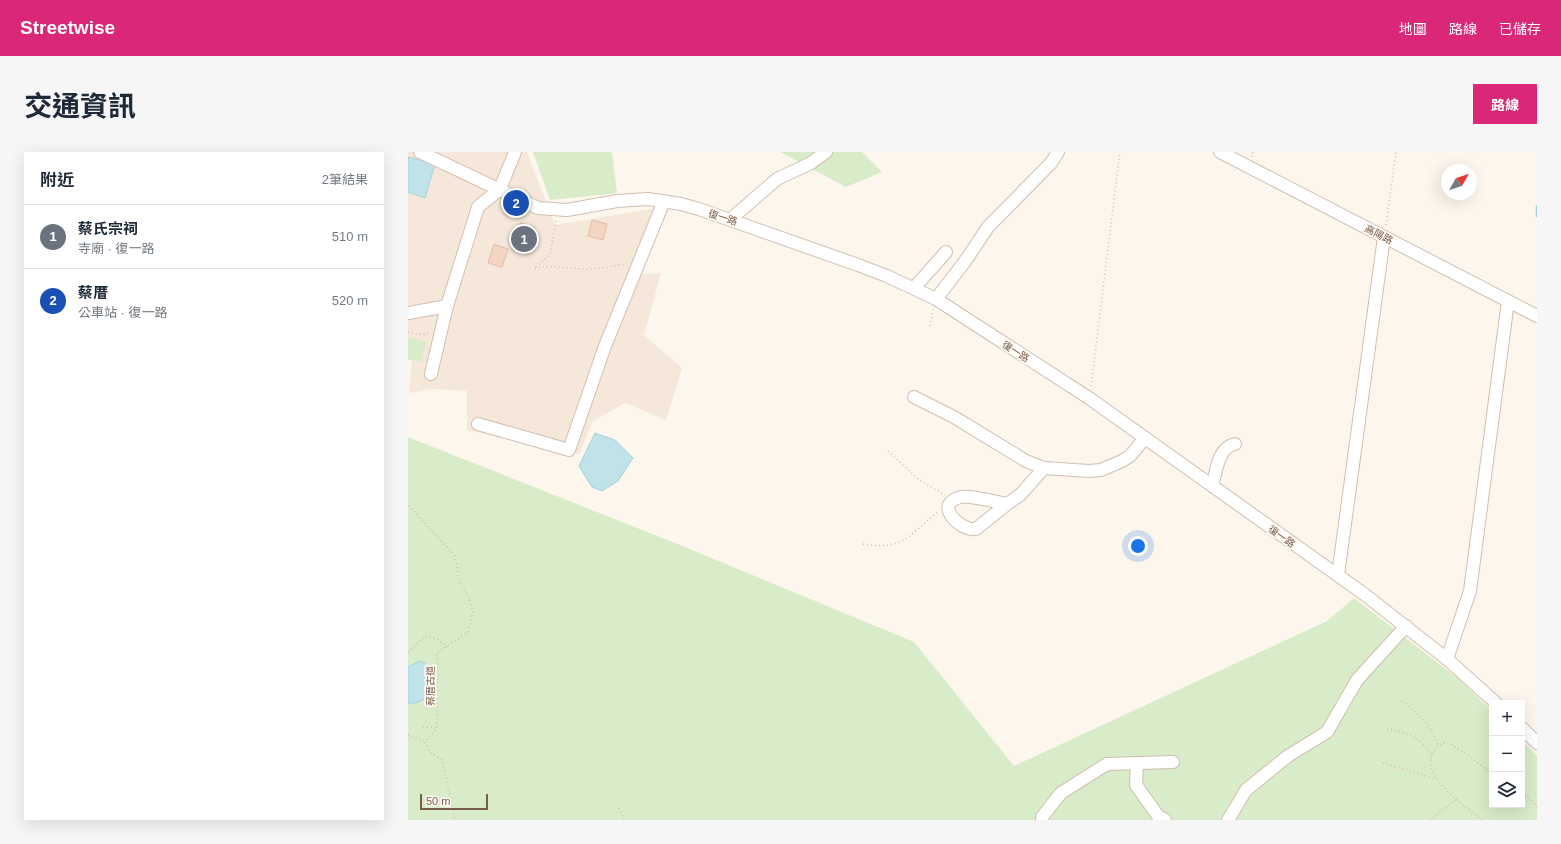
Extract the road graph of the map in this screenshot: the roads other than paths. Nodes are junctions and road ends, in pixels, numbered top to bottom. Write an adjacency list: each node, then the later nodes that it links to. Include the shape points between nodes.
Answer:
1 (420, 152): 6 (street, 復一路)
2 (515, 152): 6 (street)
3 (826, 152): 8 (street, via 811,163 777,179)
4 (1058, 152): 12 (street, via 1051,163 988,227)
5 (1220, 152): 9 (street, 高陽路)
6 (500, 189): 7 (street, 復一路, via 534,207 557,211 633,199); 14 (street, via 478,207)
7 (664, 201): 8 (street, 復一路); 19 (street, via 605,346 569,450)
8 (731, 219): 11 (street, 復一路, via 858,264)
9 (1384, 237): 13 (street, 高陽路); 25 (street)
10 (946, 252): 11 (street)
11 (914, 288): 12 (street, 復一路)
12 (936, 300): 20 (street, 復一路, via 1089,398)
13 (1508, 301): 16 (street, 高陽路); 27 (street, via 1470,592)
14 (447, 306): 15 (street); 17 (street)
15 (408, 313)
16 (1537, 316)
17 (431, 374)
18 (914, 397): 22 (street, via 954,417 1026,461)
19 (478, 424)
20 (1145, 438): 22 (street, via 1130,456 1101,470); 23 (street, 復一路)
21 (1235, 444): 23 (street, via 1221,453)
22 (1044, 468): 24 (street, via 1020,495)
23 (1212, 486): 25 (street, 復一路)
24 (1007, 504): 24 (street, via 961,497 951,502 948,512 968,529 973,530)
25 (1338, 575): 26 (street, 復一路)
26 (1406, 626): 27 (street, 復一路); 35 (street, via 1357,680 1327,732 1288,756 1246,790)
27 (1447, 659): 28 (street, 復一路)
28 (1493, 700)
29 (1525, 731): 30 (street)
30 (1537, 743)
31 (1173, 762): 32 (street)
32 (1137, 764): 33 (street, via 1107,764 1061,793); 34 (street, via 1136,785 1158,816)
33 (1042, 817)
34 (1165, 820)
35 (1228, 820)

